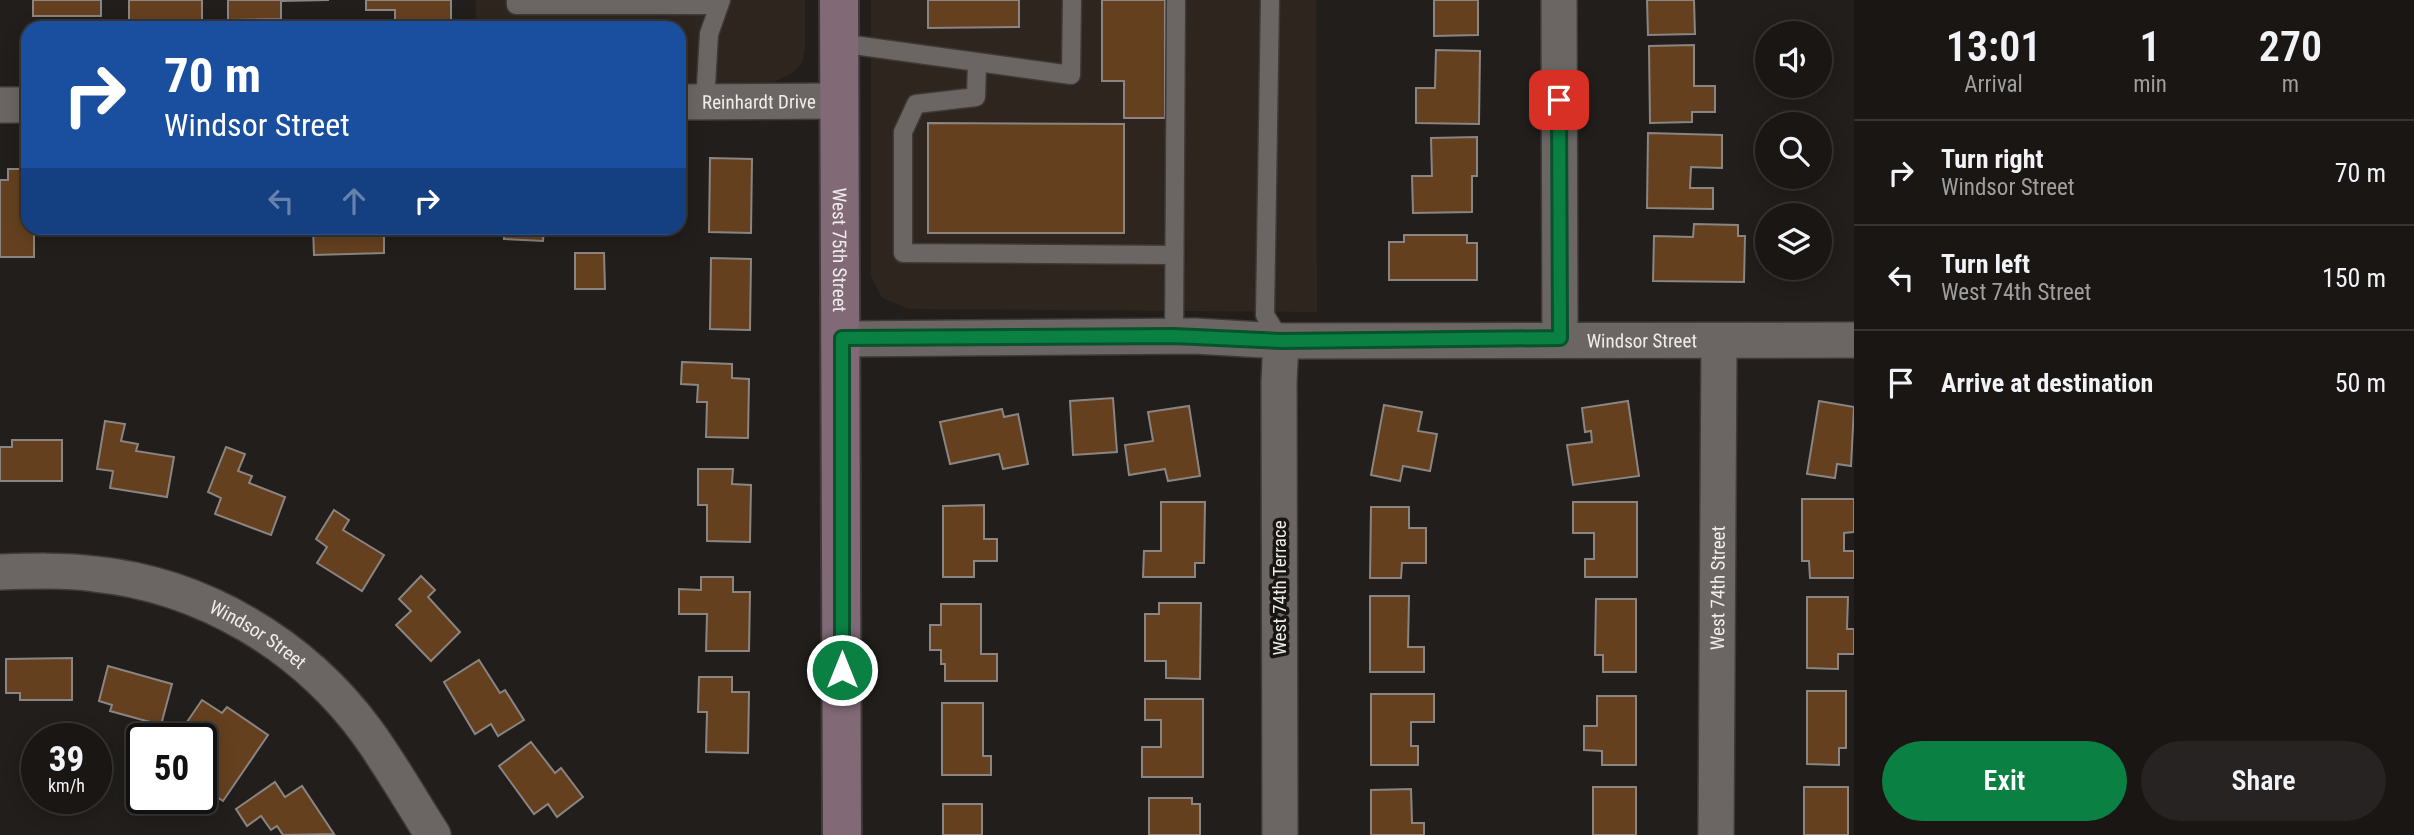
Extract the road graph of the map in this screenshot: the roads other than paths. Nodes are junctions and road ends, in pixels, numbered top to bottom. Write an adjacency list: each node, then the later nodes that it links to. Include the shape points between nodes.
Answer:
1 (516, 0): 7 (lane, via 516,5)
2 (839, 0): 8 (main road, West 75th Street)
3 (1072, 0): 9 (lane, via 1071,75)
4 (1177, 0): 14 (lane)
5 (1270, 0): 19 (lane, via 1265,315)
6 (1559, 0): 17 (street)
7 (720, 3): 11 (lane)
8 (839, 43): 9 (lane); 10 (main road, West 75th Street)
9 (977, 63): 14 (lane, via 976,97 916,104 903,132 903,253)
10 (839, 101): 11 (street, Reinhardt Drive); 16 (main road, West 75th Street)
11 (692, 102)
12 (0, 105): 13 (street)
13 (21, 105)
14 (1174, 255): 15 (lane)
15 (1174, 336): 16 (street, Windsor Street); 19 (street, Windsor Street)
16 (842, 338): 23 (main road, West 75th Street)
17 (1560, 338): 19 (street, Windsor Street); 20 (street, Windsor Street)
18 (1854, 340): 20 (street, Windsor Street)
19 (1281, 341): 24 (street, West 74th Terrace)
20 (1719, 342): 25 (street, West 74th Street)
21 (0, 572): 22 (street, Windsor Street, via 97,574 147,583 214,606 250,625 331,690 367,732)
22 (433, 835)
23 (842, 835)
24 (1280, 835)
25 (1716, 835)

